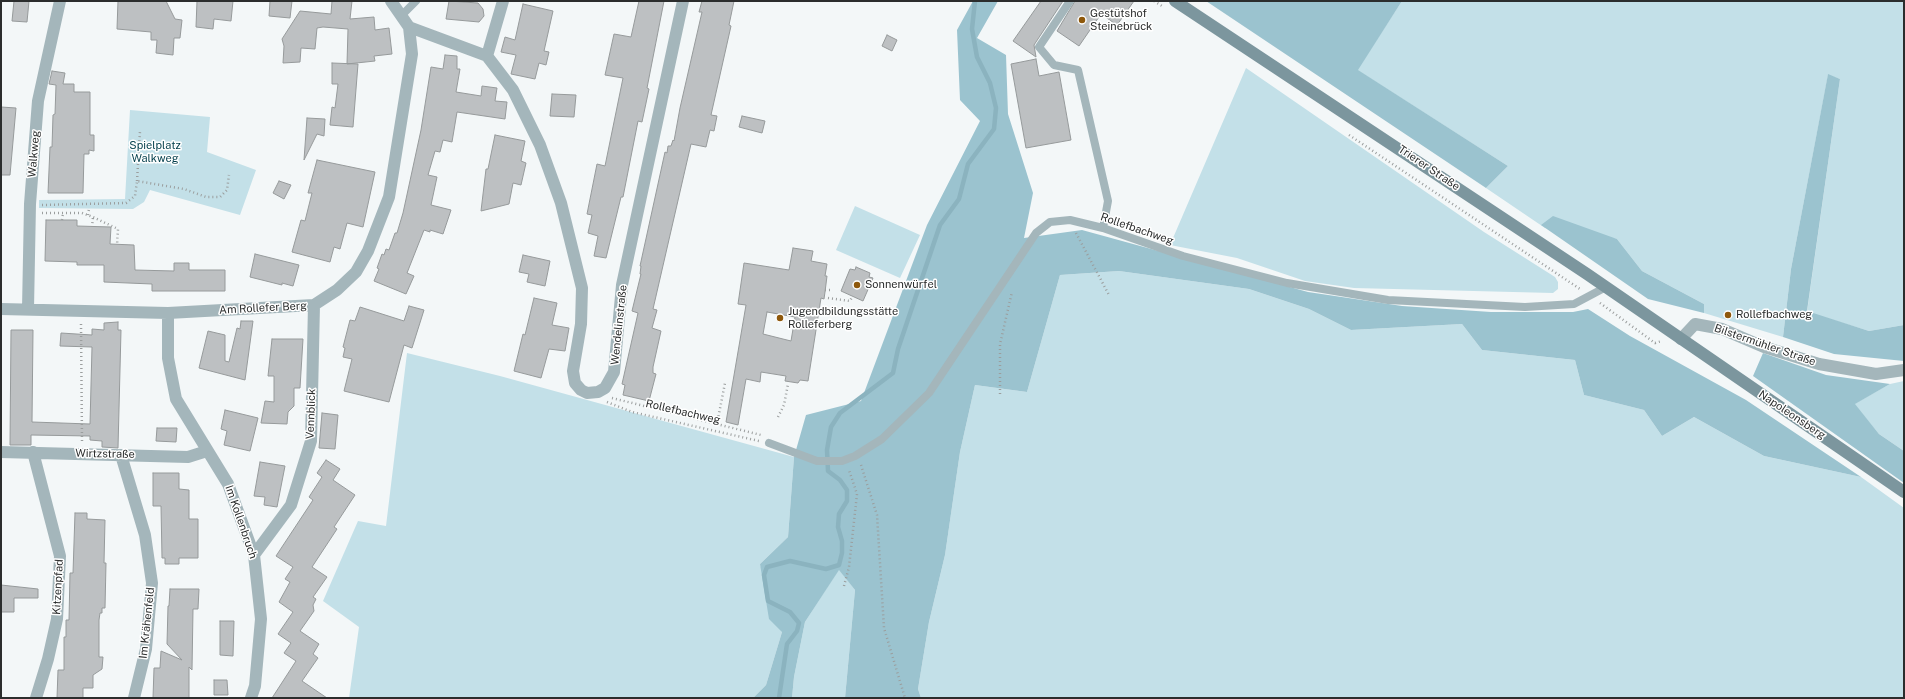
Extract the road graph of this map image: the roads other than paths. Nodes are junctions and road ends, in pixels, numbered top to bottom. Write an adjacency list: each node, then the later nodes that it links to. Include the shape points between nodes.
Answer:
1 (60, 1): 15 (street, Walkweg, via 38,101 30,209)
2 (391, 1): 8 (street)
3 (416, 1): 8 (lane)
4 (502, 1): 10 (street)
5 (684, 1): 10 (street, Wendelinstraße, via 622,285 614,372 602,390 588,393 575,383 573,371 581,324 582,288 561,203 540,145 513,90)
6 (1070, 1): 11 (lane, via 1039,47 1054,65 1078,70 1108,201)
7 (1175, 1): 12 (main road, Trierer Straße)
8 (402, 15): 9 (street)
9 (409, 27): 10 (street); 13 (street, Am Rollefer Berg, via 412,54 389,197 368,251 356,272 337,290)
10 (487, 56)
11 (1103, 228): 12 (lane, Rollefbachweg, via 1183,256 1287,283 1388,300 1525,307 1574,304); 19 (lane, Rollefbachweg, via 1070,220 1050,222 1036,233 929,393 882,439 844,460 817,460)
12 (1606, 286): 17 (main road, Trierer Straße)
13 (314, 305): 16 (street, Am Rollefer Berg); 25 (street, Vennblick, via 311,440 291,505)
14 (1, 309): 15 (street, Am Rollefer Berg)
15 (28, 309): 16 (street, Am Rollefer Berg)
16 (168, 313): 20 (street, Im Kollenbruch, via 168,358 176,399)
17 (1681, 339): 18 (street, Bilstermühler Straße, via 1695,324 1722,329 1764,347 1819,364 1876,374); 24 (main road, Napoleonsberg)
18 (1904, 370)
19 (769, 443)
20 (207, 451): 23 (street, Wirtzstraße, via 188,457); 25 (street, Im Kollenbruch, via 228,484)
21 (1, 452): 22 (street, Wirtzstraße)
22 (33, 452): 23 (street, Wirtzstraße); 26 (street, Kitzenpfad, via 60,556 57,619)
23 (121, 454): 27 (street, Im Krähenfeld, via 145,535 152,583 146,649)
24 (1904, 492)
25 (254, 555): 28 (street, Im Kollenbruch, via 262,620 255,686)
26 (36, 698)
27 (134, 698)
28 (251, 698)

